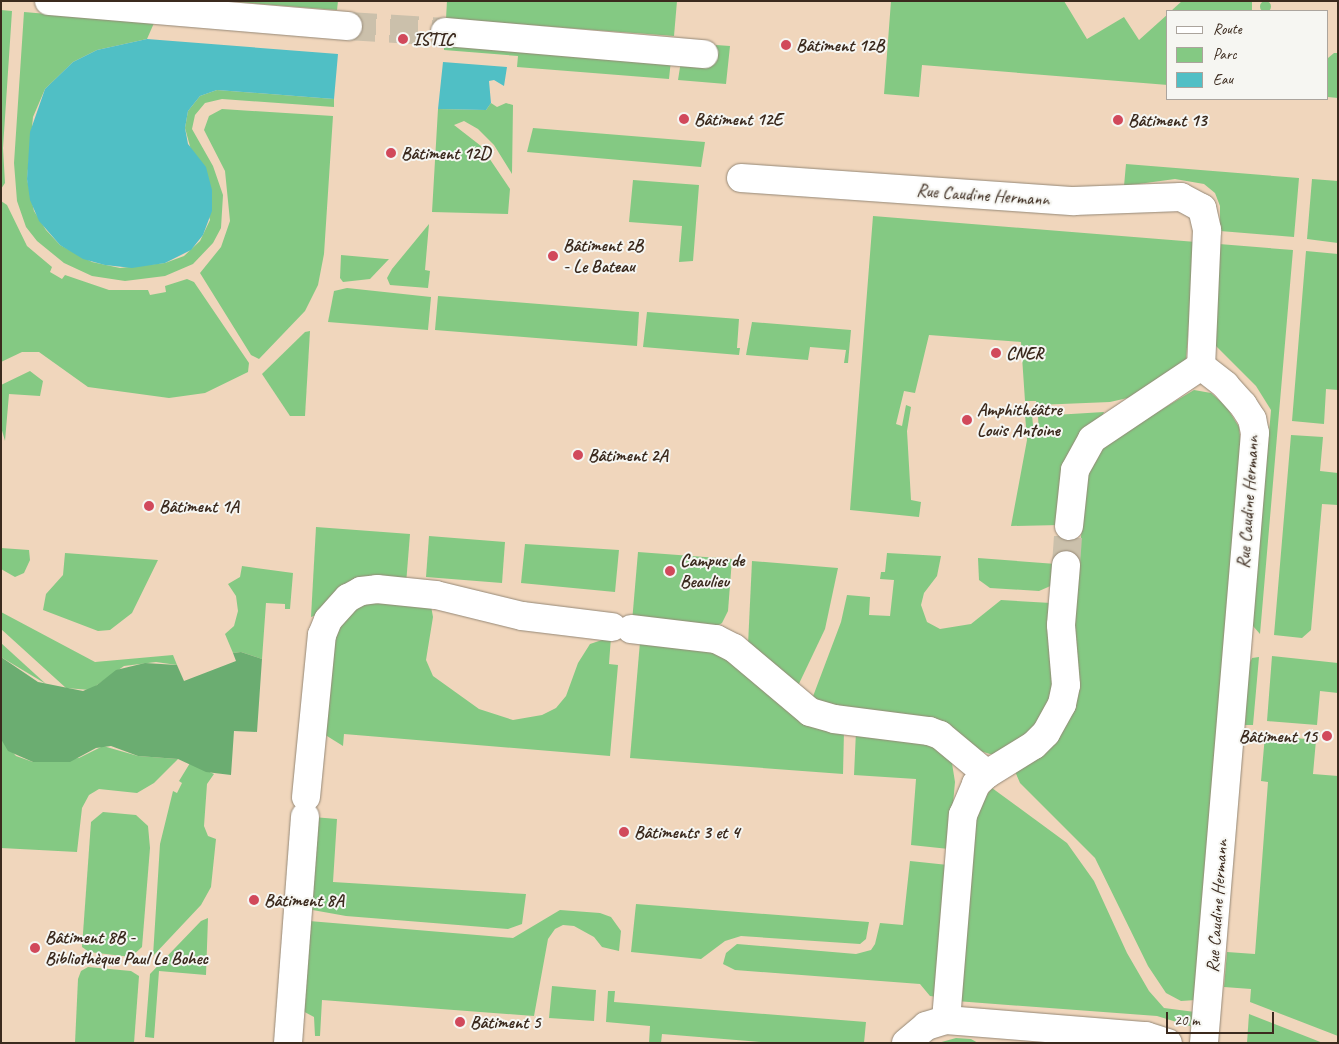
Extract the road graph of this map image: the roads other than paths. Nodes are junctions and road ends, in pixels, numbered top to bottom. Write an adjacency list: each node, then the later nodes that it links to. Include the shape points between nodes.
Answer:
1 (49, 1): 2 (street)
2 (348, 26)
3 (445, 32): 4 (street)
4 (704, 54)
5 (740, 178): 6 (street, Rue Caudine Hermann, via 1074,201 1167,196 1195,202 1202,208 1207,222)
6 (1201, 366): 7 (street, via 1092,439 1075,470); 14 (street, Rue Caudine Hermann, via 1244,406 1252,419 1255,433)
7 (1069, 526)
8 (1066, 565): 9 (street, via 1061,624 1066,685 1062,704 1046,733 1034,745)
9 (987, 774): 10 (street, via 968,797 963,815); 11 (street, via 940,735 929,731 834,719 810,712 734,648 716,639 522,616 436,595 377,589 361,591 348,598 328,620 322,635)
10 (946, 1020): 12 (street, via 926,1026); 13 (street, via 1146,1036)
11 (288, 1043)
12 (906, 1043)
13 (1168, 1043)
14 (1204, 1043)

